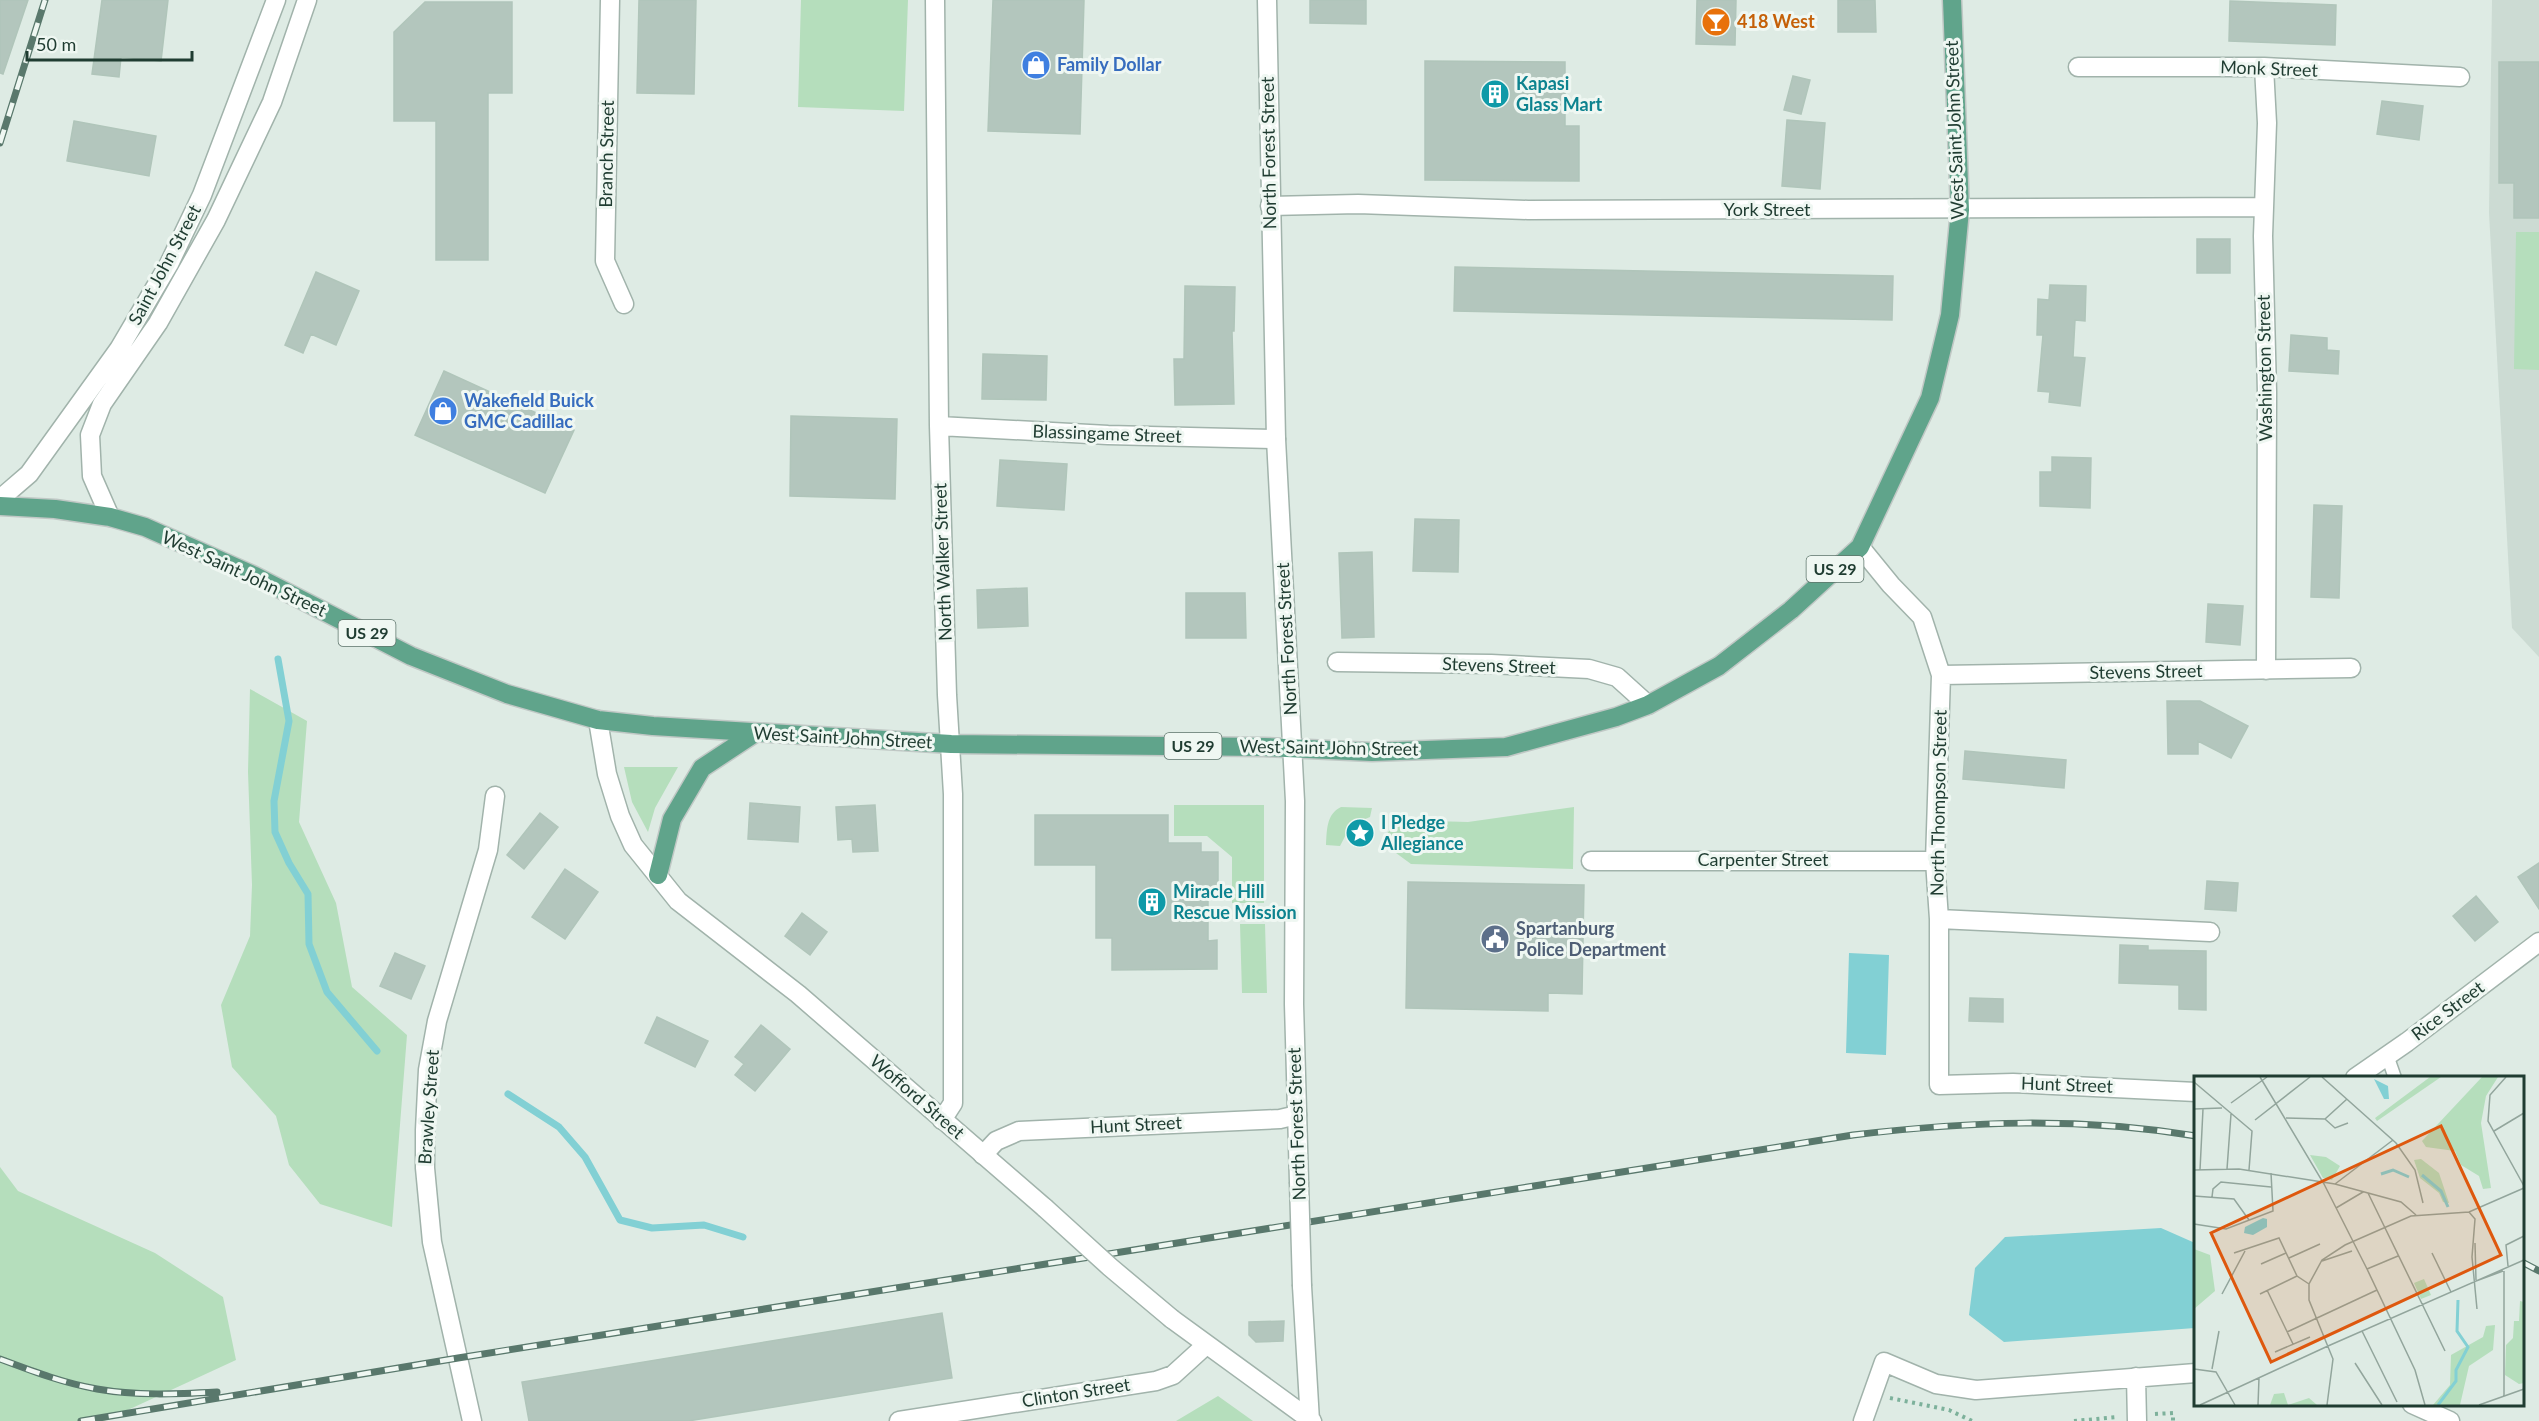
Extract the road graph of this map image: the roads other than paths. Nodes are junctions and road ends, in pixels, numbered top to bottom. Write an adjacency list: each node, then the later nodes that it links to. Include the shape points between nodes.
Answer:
1 (276, 0): 16 (street, Saint John Street, via 202,195 169,264 119,349 29,474)
2 (308, 0): 18 (street, Saint John Street, via 272,102 227,198 158,323 102,404 90,435 92,476)
3 (610, 0): 13 (street, Branch Street, via 605,261)
4 (935, 0): 14 (street, North Walker Street)
5 (1267, 0): 10 (street, North Forest Street)
6 (1952, 0): 12 (main road, West Saint John Street / US 29)
7 (2078, 67): 8 (street, Monk Street)
8 (2264, 67): 9 (street, Monk Street); 11 (street, Washington Street)
9 (2460, 77)
10 (1269, 206): 12 (street, York Street); 15 (street, North Forest Street)
11 (2264, 207): 12 (street, York Street); 22 (street, Washington Street)
12 (1960, 210): 19 (main road, West Saint John Street / US 29, via 1950,315 1930,398)
13 (624, 304)
14 (939, 426): 15 (street, Blassingame Street); 27 (street, North Walker Street)
15 (1276, 439): 28 (street, North Forest Street)
16 (0, 499)
17 (0, 506): 18 (main road, West Saint John Street / US 29)
18 (110, 517): 25 (main road, West Saint John Street / US 29, via 145,527 255,576 411,656 507,694)
19 (1860, 547): 23 (street, North Thompson Street, via 1922,617); 24 (main road, West Saint John Street / US 29, via 1791,610 1719,666)
20 (1337, 662): 24 (street, Stevens Street, via 1589,669 1617,677)
21 (2350, 668): 22 (street, Stevens Street)
22 (2266, 670): 23 (street, Stevens Street)
23 (1941, 675): 31 (street, North Thompson Street)
24 (1648, 705): 28 (main road, West Saint John Street / US 29, via 1506,747 1372,752)
25 (598, 720): 26 (main road, West Saint John Street / US 29); 32 (street, Wofford Street, via 607,774 620,816 633,844)
26 (755, 733): 27 (main road, West Saint John Street / US 29); 32 (main road, via 702,768 672,819)
27 (951, 744): 28 (main road, West Saint John Street / US 29); 42 (street, North Walker Street, via 953,1103)
28 (1292, 748): 41 (street, North Forest Street)
29 (495, 796): 49 (street, Brawley Street, via 488,850 437,1021 428,1071 425,1130 432,1242)
30 (1591, 861): 31 (street, Carpenter Street)
31 (1935, 861): 33 (street, North Thompson Street)
32 (658, 875): 42 (street, Wofford Street, via 678,901 798,994)
33 (1939, 919): 34 (street); 39 (street, North Thompson Street)
34 (2210, 932)
35 (2539, 942): 36 (street, Rice Street)
36 (2387, 1055): 37 (street, Rice Street); 38 (lane)
37 (2356, 1076)
38 (2395, 1076)
39 (1939, 1085): 40 (street, Hunt Street, via 2013,1083)
40 (2194, 1092)
41 (1297, 1115): 43 (street, Hunt Street, via 1280,1119 1019,1131 996,1141); 48 (street, North Forest Street, bridge)
42 (942, 1120): 43 (street, Wofford Street)
43 (983, 1155): 44 (street, Wofford Street, bridge)
44 (1206, 1345): 48 (street, Wofford Street); 50 (street, Clinton Street, via 1173,1375 1156,1381)
45 (2194, 1373): 46 (street)
46 (2136, 1377): 51 (street, via 1977,1390 1936,1384 1884,1362); 52 (street)
47 (2416, 1406): 53 (street)
48 (1311, 1420)
49 (472, 1421)
50 (898, 1421)
51 (1863, 1421)
52 (2137, 1421)
53 (2450, 1421)

